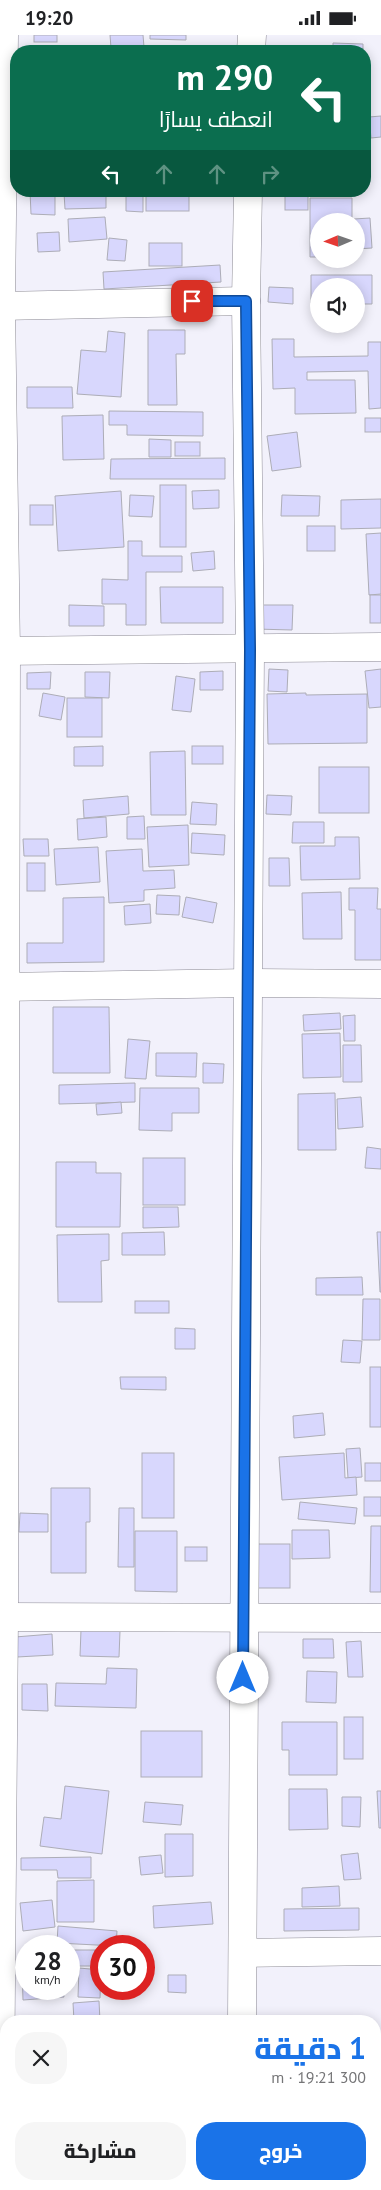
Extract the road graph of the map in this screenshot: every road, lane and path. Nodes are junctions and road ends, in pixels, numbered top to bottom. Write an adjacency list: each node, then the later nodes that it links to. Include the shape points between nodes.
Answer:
1 (4, 35): 4 (street)
2 (248, 197): 3 (street)
3 (246, 301): 4 (street); 6 (street)
4 (1, 305): 7 (street)
5 (381, 647): 6 (street)
6 (250, 650): 7 (street); 8 (street)
7 (3, 651): 10 (street)
8 (249, 983): 9 (street); 10 (street); 13 (street)
9 (381, 984)
10 (2, 987): 11 (street)
11 (2, 1617): 13 (street); 16 (street)
12 (381, 1618): 13 (street)
13 (243, 1619): 15 (street)
14 (381, 1951): 15 (street)
15 (243, 1953): 17 (street)
16 (0, 2015)
17 (242, 2015)

